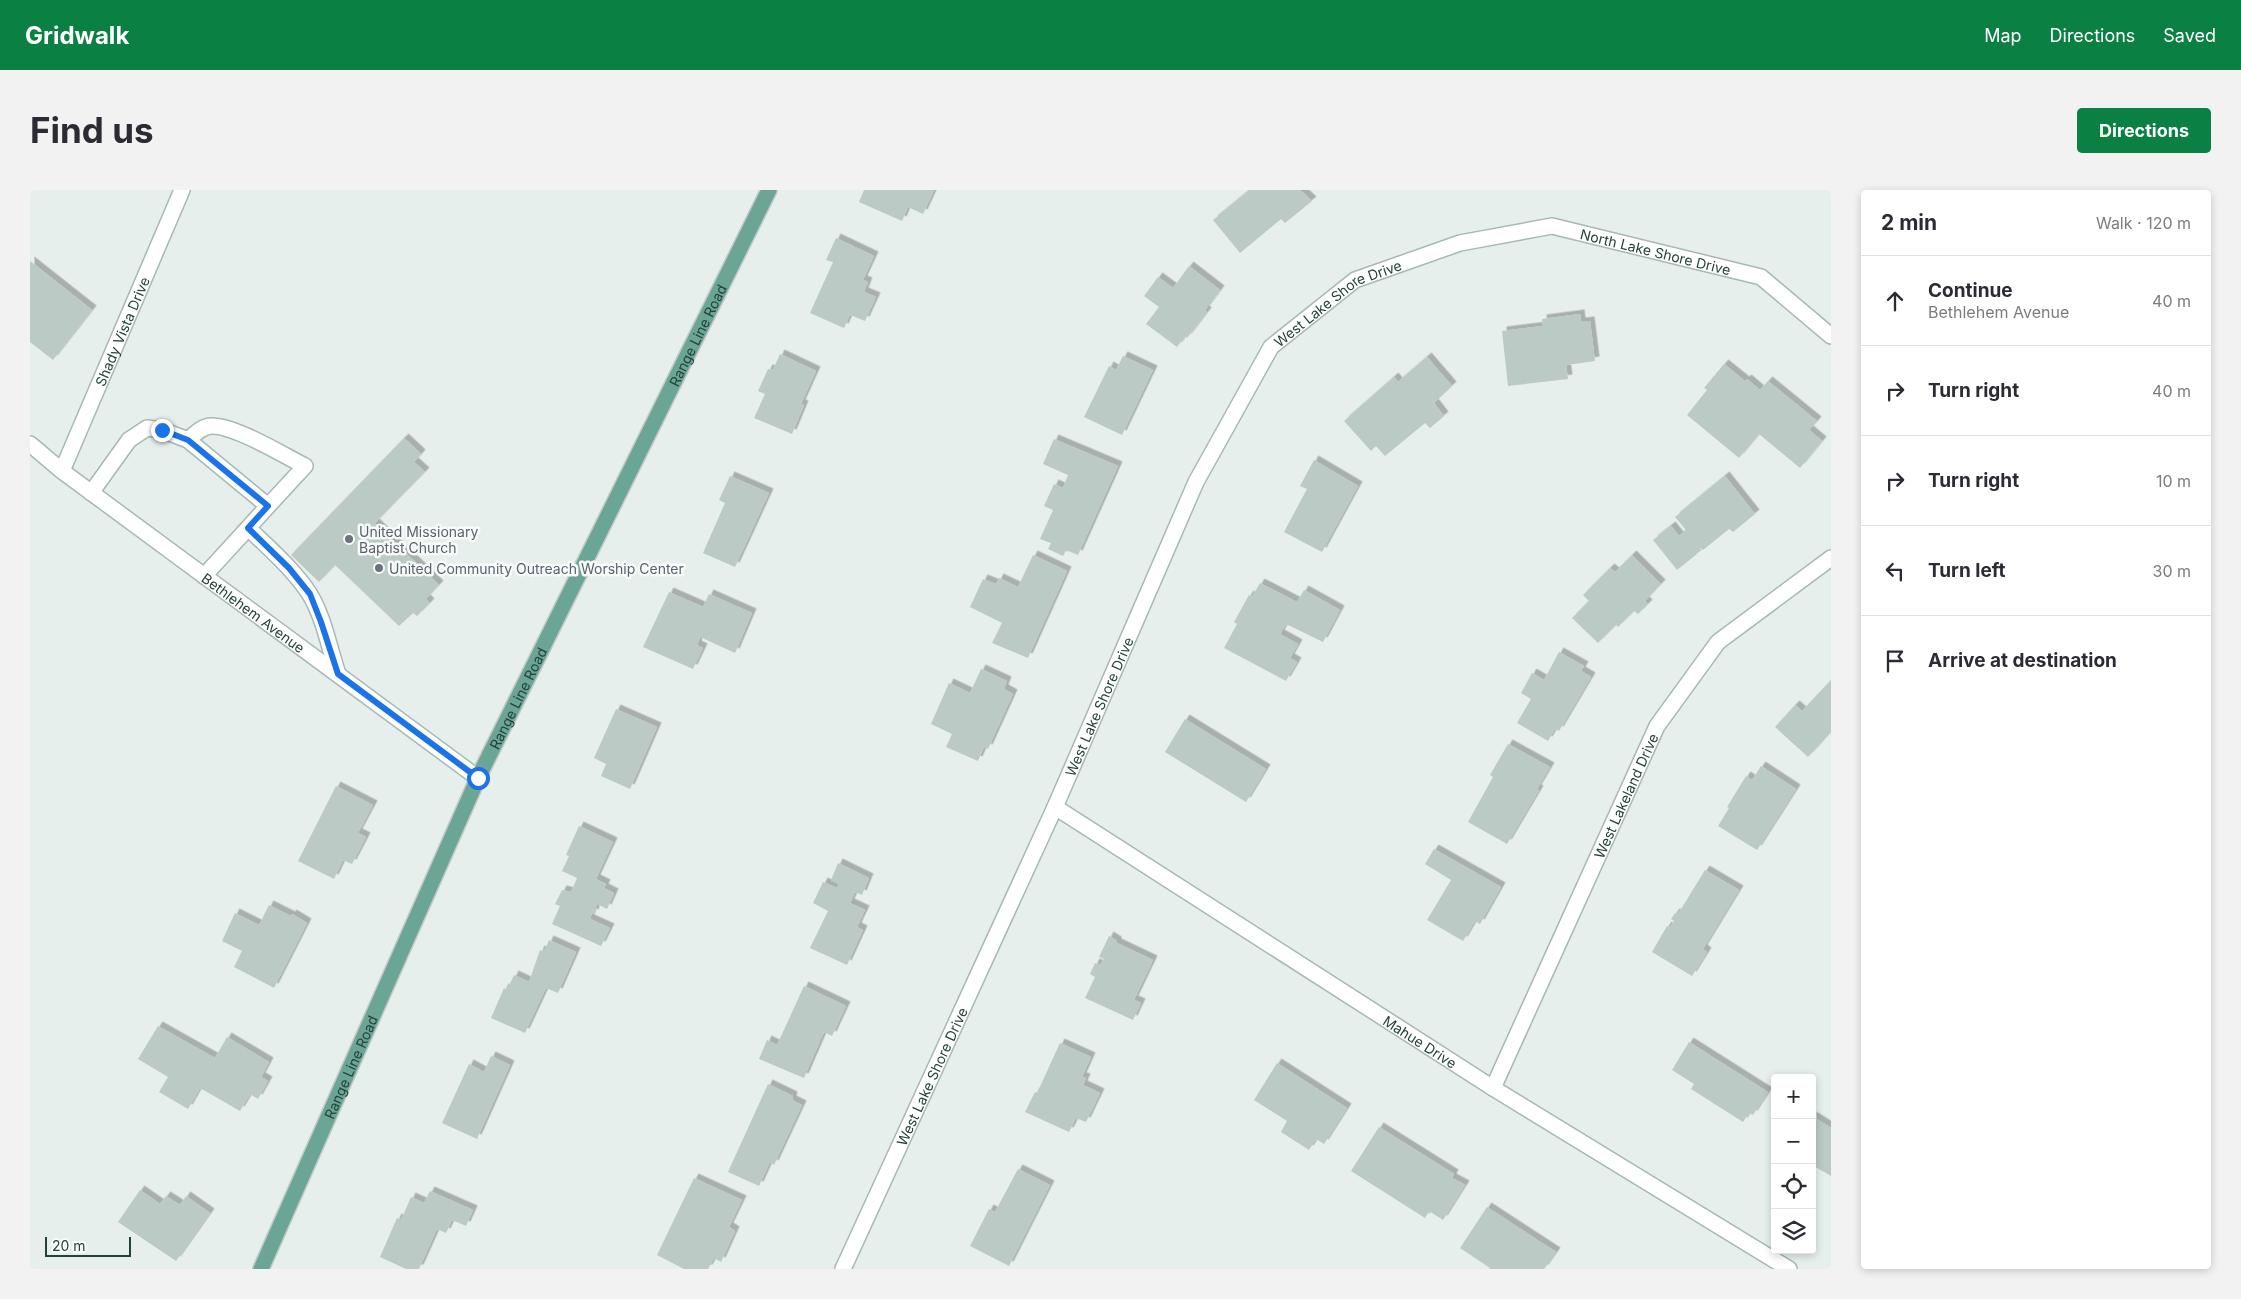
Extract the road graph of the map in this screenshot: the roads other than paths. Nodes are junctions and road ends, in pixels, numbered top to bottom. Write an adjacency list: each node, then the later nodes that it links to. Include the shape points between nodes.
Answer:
1 (182, 190): 7 (street, Shady Vista Drive)
2 (769, 190): 14 (main road, Range Line Road)
3 (1460, 243): 4 (street, North Lake Shore Drive, via 1552,226 1761,277); 15 (street, West Lake Shore Drive, via 1355,280 1271,347 1196,482)
4 (1831, 336)
5 (188, 440): 8 (street, via 147,428 129,440); 9 (street); 9 (street, via 200,429 210,426 224,428 305,466)
6 (30, 444): 7 (street, Bethlehem Avenue)
7 (62, 471): 8 (street, Bethlehem Avenue)
8 (91, 493): 12 (street, Bethlehem Avenue)
9 (268, 506): 10 (street)
10 (248, 528): 12 (street); 13 (street, via 310,594)
11 (1831, 558): 16 (street, West Lakeland Drive, via 1718,642 1657,726)
12 (204, 576): 13 (street, Bethlehem Avenue)
13 (338, 674): 14 (street, Bethlehem Avenue)
14 (478, 778): 17 (main road, Range Line Road)
15 (1055, 807): 16 (street, Mahue Drive); 18 (street, West Lake Shore Drive)
16 (1493, 1088): 19 (street, Mahue Drive)
17 (262, 1269)
18 (844, 1269)
19 (1789, 1269)

